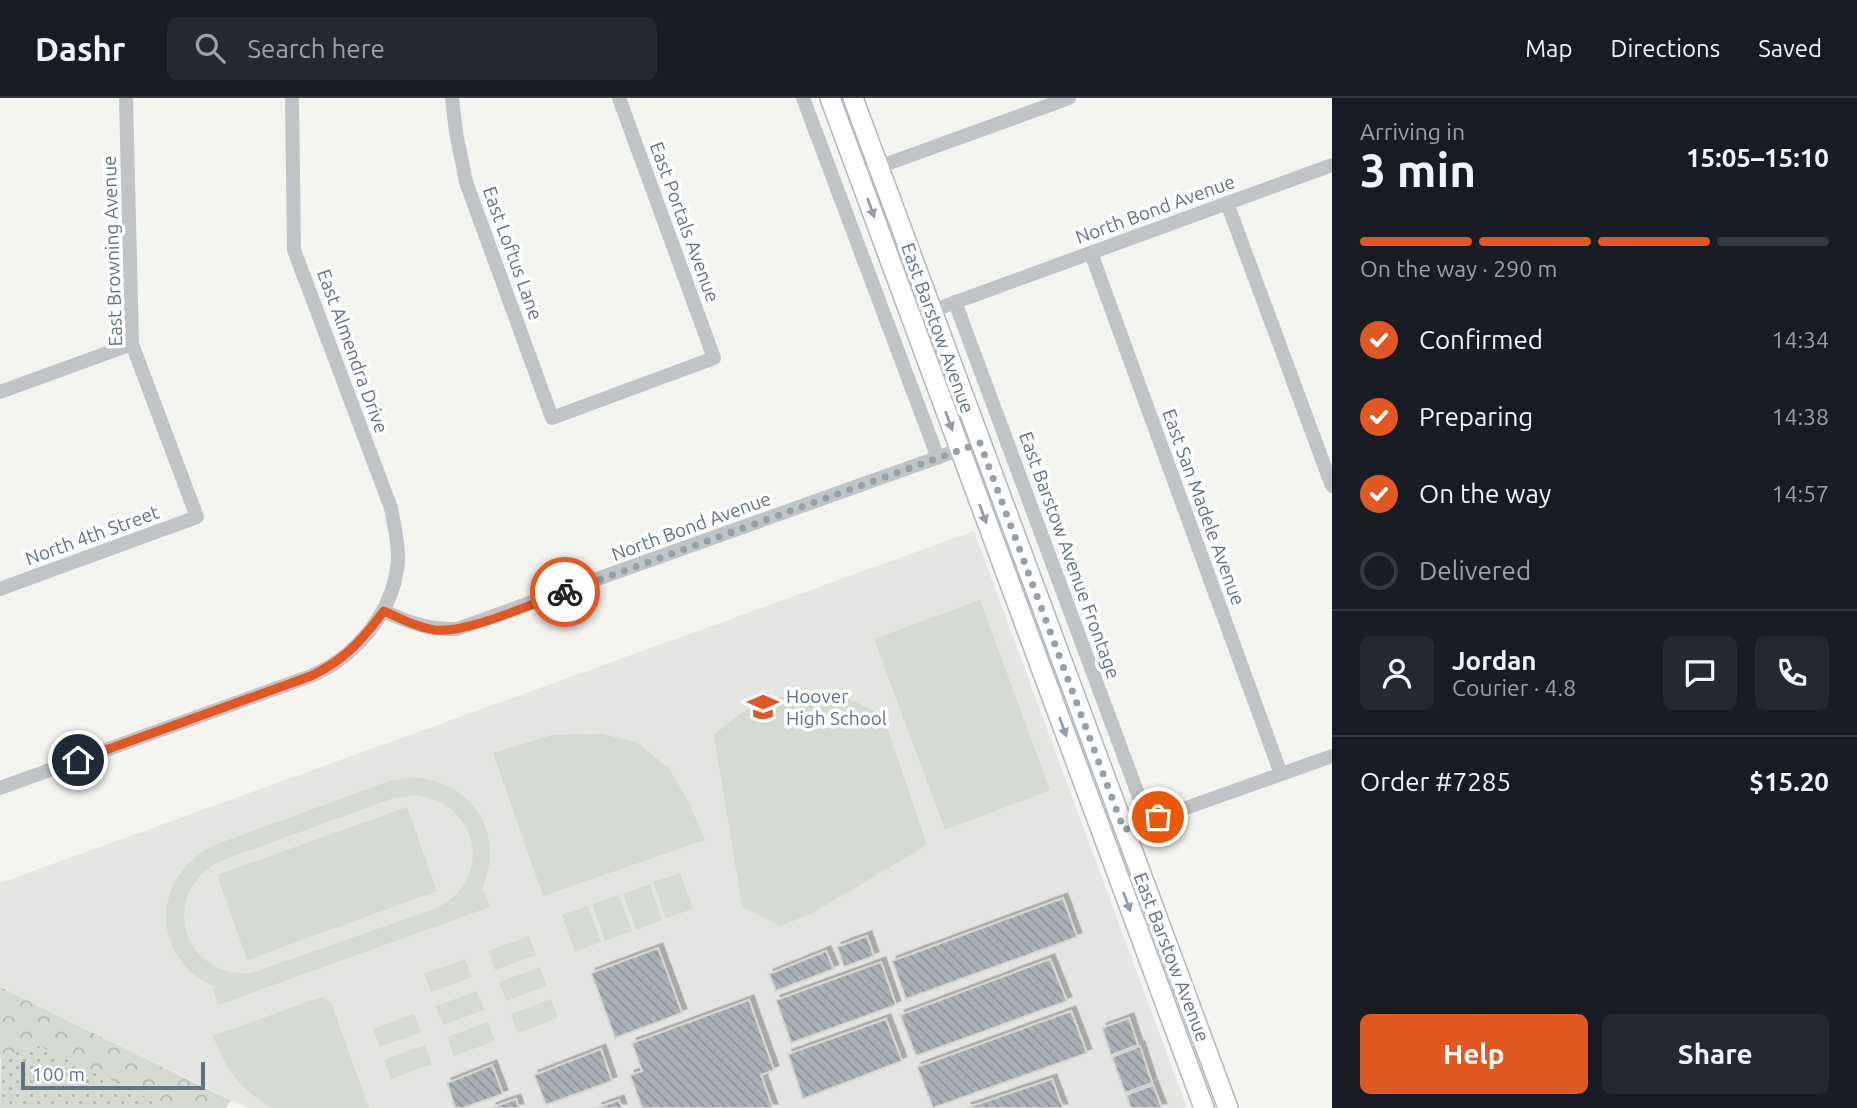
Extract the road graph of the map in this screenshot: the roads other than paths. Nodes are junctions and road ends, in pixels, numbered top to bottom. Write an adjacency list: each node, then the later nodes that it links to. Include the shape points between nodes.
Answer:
1 (126, 98): 17 (street, East Browning Avenue)
2 (292, 98): 26 (street, East Almendra Drive, via 295,250 391,508 397,539 398,561)
3 (452, 98): 18 (street, East Loftus Lane, via 466,182 552,418)
4 (619, 98): 18 (street, East Portals Avenue)
5 (803, 98): 22 (street)
6 (830, 98): 11 (main road, East Barstow Avenue)
7 (853, 98): 10 (main road, East Barstow Avenue)
8 (1069, 98): 10 (street)
9 (1332, 165): 12 (street, North Bond Avenue)
10 (879, 167): 11 (street); 15 (main road, East Barstow Avenue)
11 (859, 174): 16 (main road, East Barstow Avenue, one-way to 16)
12 (1227, 203): 13 (street, North Bond Avenue); 23 (street)
13 (1091, 253): 14 (street, North Bond Avenue); 28 (street, East San Madele Avenue)
14 (955, 302): 15 (street, North Bond Avenue); 30 (street, East Barstow Avenue Frontage)
15 (932, 311): 16 (street, North Bond Avenue); 20 (main road, East Barstow Avenue)
16 (912, 318): 21 (main road, East Barstow Avenue, one-way to 21)
17 (132, 344): 19 (street); 24 (street, East Browning Avenue)
18 (715, 358)
19 (0, 392)
20 (980, 443): 21 (street, North Bond Avenue); 31 (main road, East Barstow Avenue)
21 (960, 450): 22 (street, North Bond Avenue); 32 (main road, East Barstow Avenue, one-way to 32)
22 (938, 458): 26 (street, North Bond Avenue, via 457,629 418,626)
23 (1332, 486)
24 (197, 517): 25 (street, North 4th Street)
25 (0, 589)
26 (384, 611): 29 (street, via 351,651 311,676)
27 (1332, 756): 28 (street)
28 (1281, 774): 30 (street)
29 (0, 788)
30 (1148, 821): 31 (street)
31 (1124, 830): 33 (main road, East Barstow Avenue)
32 (1204, 1108)
33 (1228, 1108)

